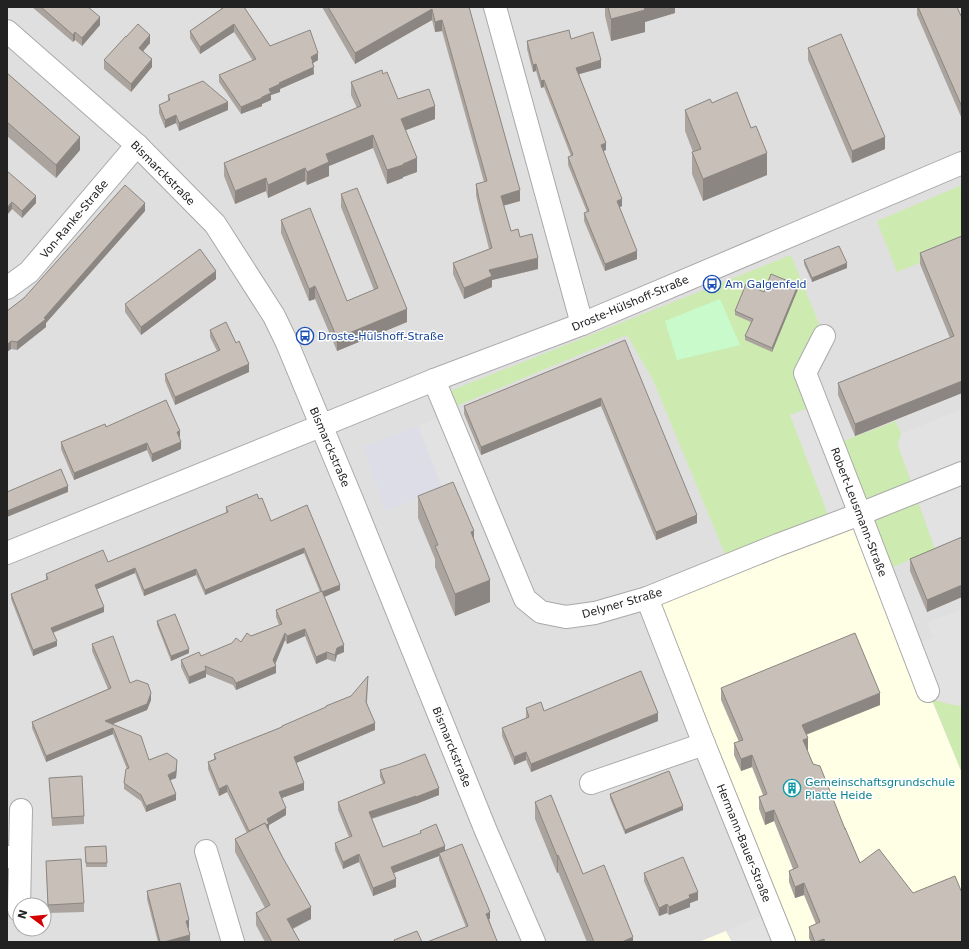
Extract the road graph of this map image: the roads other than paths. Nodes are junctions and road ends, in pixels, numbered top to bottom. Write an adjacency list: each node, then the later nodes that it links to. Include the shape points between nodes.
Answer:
1 (495, 7): 6 (street)
2 (7, 31): 3 (street, Bismarckstraße)
3 (137, 145): 5 (street, Von-Ranke-Straße, via 29,272); 9 (street, Bismarckstraße, via 215,224 274,316)
4 (962, 163): 6 (street, Droste-Hülshoff-Straße)
5 (7, 288)
6 (582, 324): 8 (street, Droste-Hülshoff-Straße)
7 (824, 336): 11 (street, Robert-Leusmann-Straße, via 805,373)
8 (434, 380): 9 (street, Droste-Hülshoff-Straße); 13 (street, Delyner Straße, via 526,599 541,612 566,617 596,613)
9 (321, 426): 12 (street, Droste-Hülshoff-Straße); 22 (street, Bismarckstraße, via 486,831)
10 (962, 473): 11 (street, Delyner Straße)
11 (860, 514): 13 (street, Delyner Straße); 14 (street, Robert-Leusmann-Straße)
12 (7, 553)
13 (647, 598): 15 (street, Hermann-Bauer-Straße)
14 (928, 691)
15 (704, 744): 16 (street); 23 (street, Hermann-Bauer-Straße)
16 (590, 783)
17 (21, 810): 19 (street)
18 (206, 851): 21 (street)
19 (13, 857): 20 (street)
20 (18, 897)
21 (233, 942)
22 (534, 942)
23 (784, 942)

